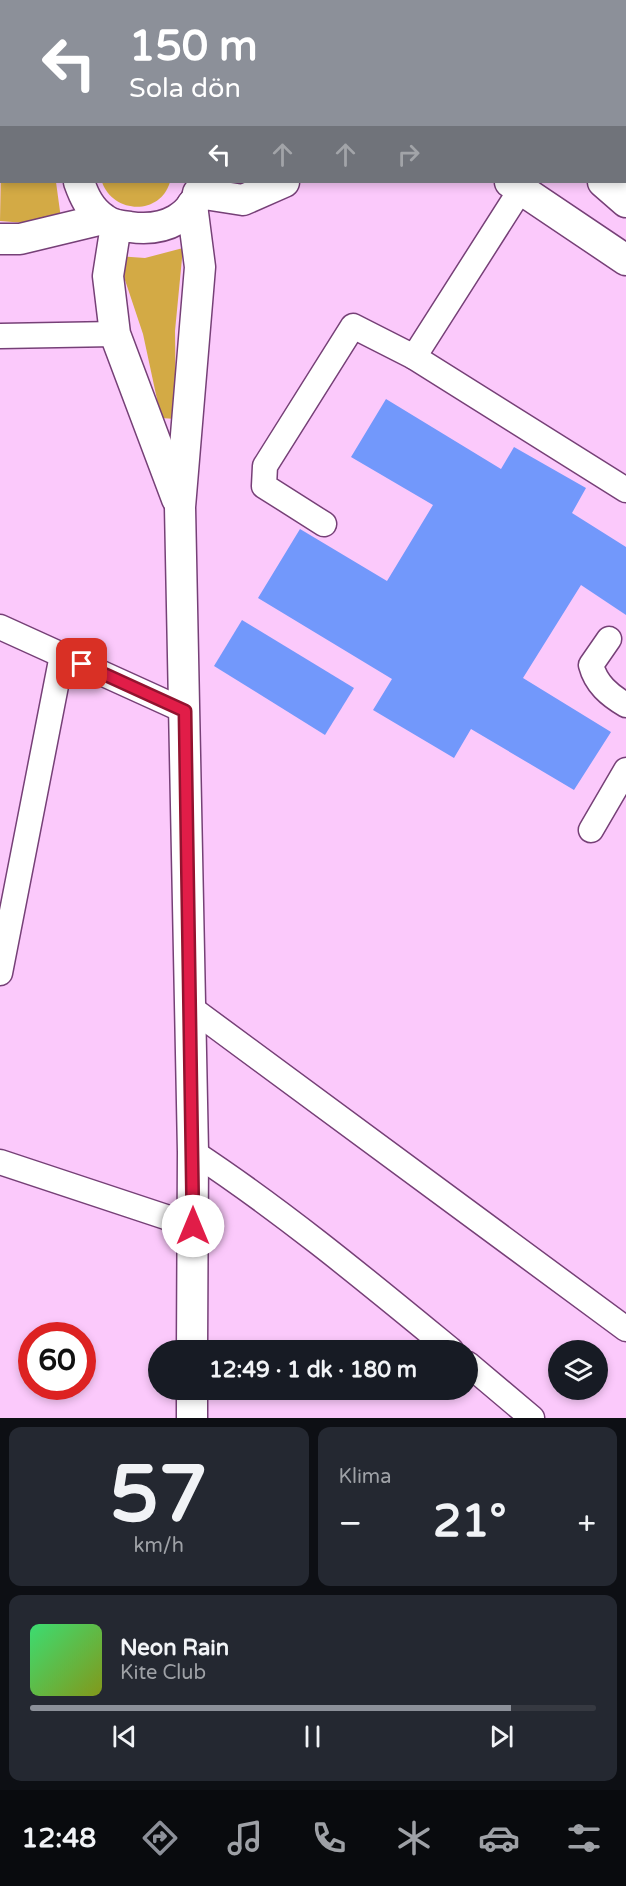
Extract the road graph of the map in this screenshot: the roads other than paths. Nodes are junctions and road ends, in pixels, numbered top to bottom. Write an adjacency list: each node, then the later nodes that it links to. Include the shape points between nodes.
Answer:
1 (79, 183): 7 (main road, via 86,201)
2 (282, 183): 5 (main road, via 243,200)
3 (604, 183): 6 (main road)
4 (516, 185): 9 (main road); 12 (street)
5 (198, 193): 7 (main road, via 172,223 151,230); 14 (main road, via 200,267)
6 (626, 202)
7 (109, 222): 8 (main road, via 20,239); 10 (main road, via 108,276)
8 (0, 239)
9 (626, 260)
10 (115, 334): 11 (street); 14 (main road)
11 (0, 336)
12 (414, 357): 13 (street); 15 (street, via 353,326 266,466 264,486)
13 (626, 490)
14 (180, 507): 20 (main road)
15 (324, 524)
16 (0, 627): 18 (street)
17 (609, 639): 19 (street, via 591,665 595,678)
18 (62, 655): 20 (street); 23 (street)
19 (626, 705)
20 (185, 711): 24 (main road)
21 (626, 770): 22 (street)
22 (591, 830)
23 (0, 973)
24 (191, 1008): 25 (main road); 28 (street)
25 (193, 1152): 27 (main road); 30 (street, via 307,1233)
26 (0, 1162): 27 (street)
27 (193, 1226): 29 (main road)
28 (626, 1329)
29 (192, 1340)
30 (439, 1340)
31 (478, 1372): 34 (street)
32 (192, 1400): 33 (main road)
33 (192, 1418)
34 (532, 1418)

